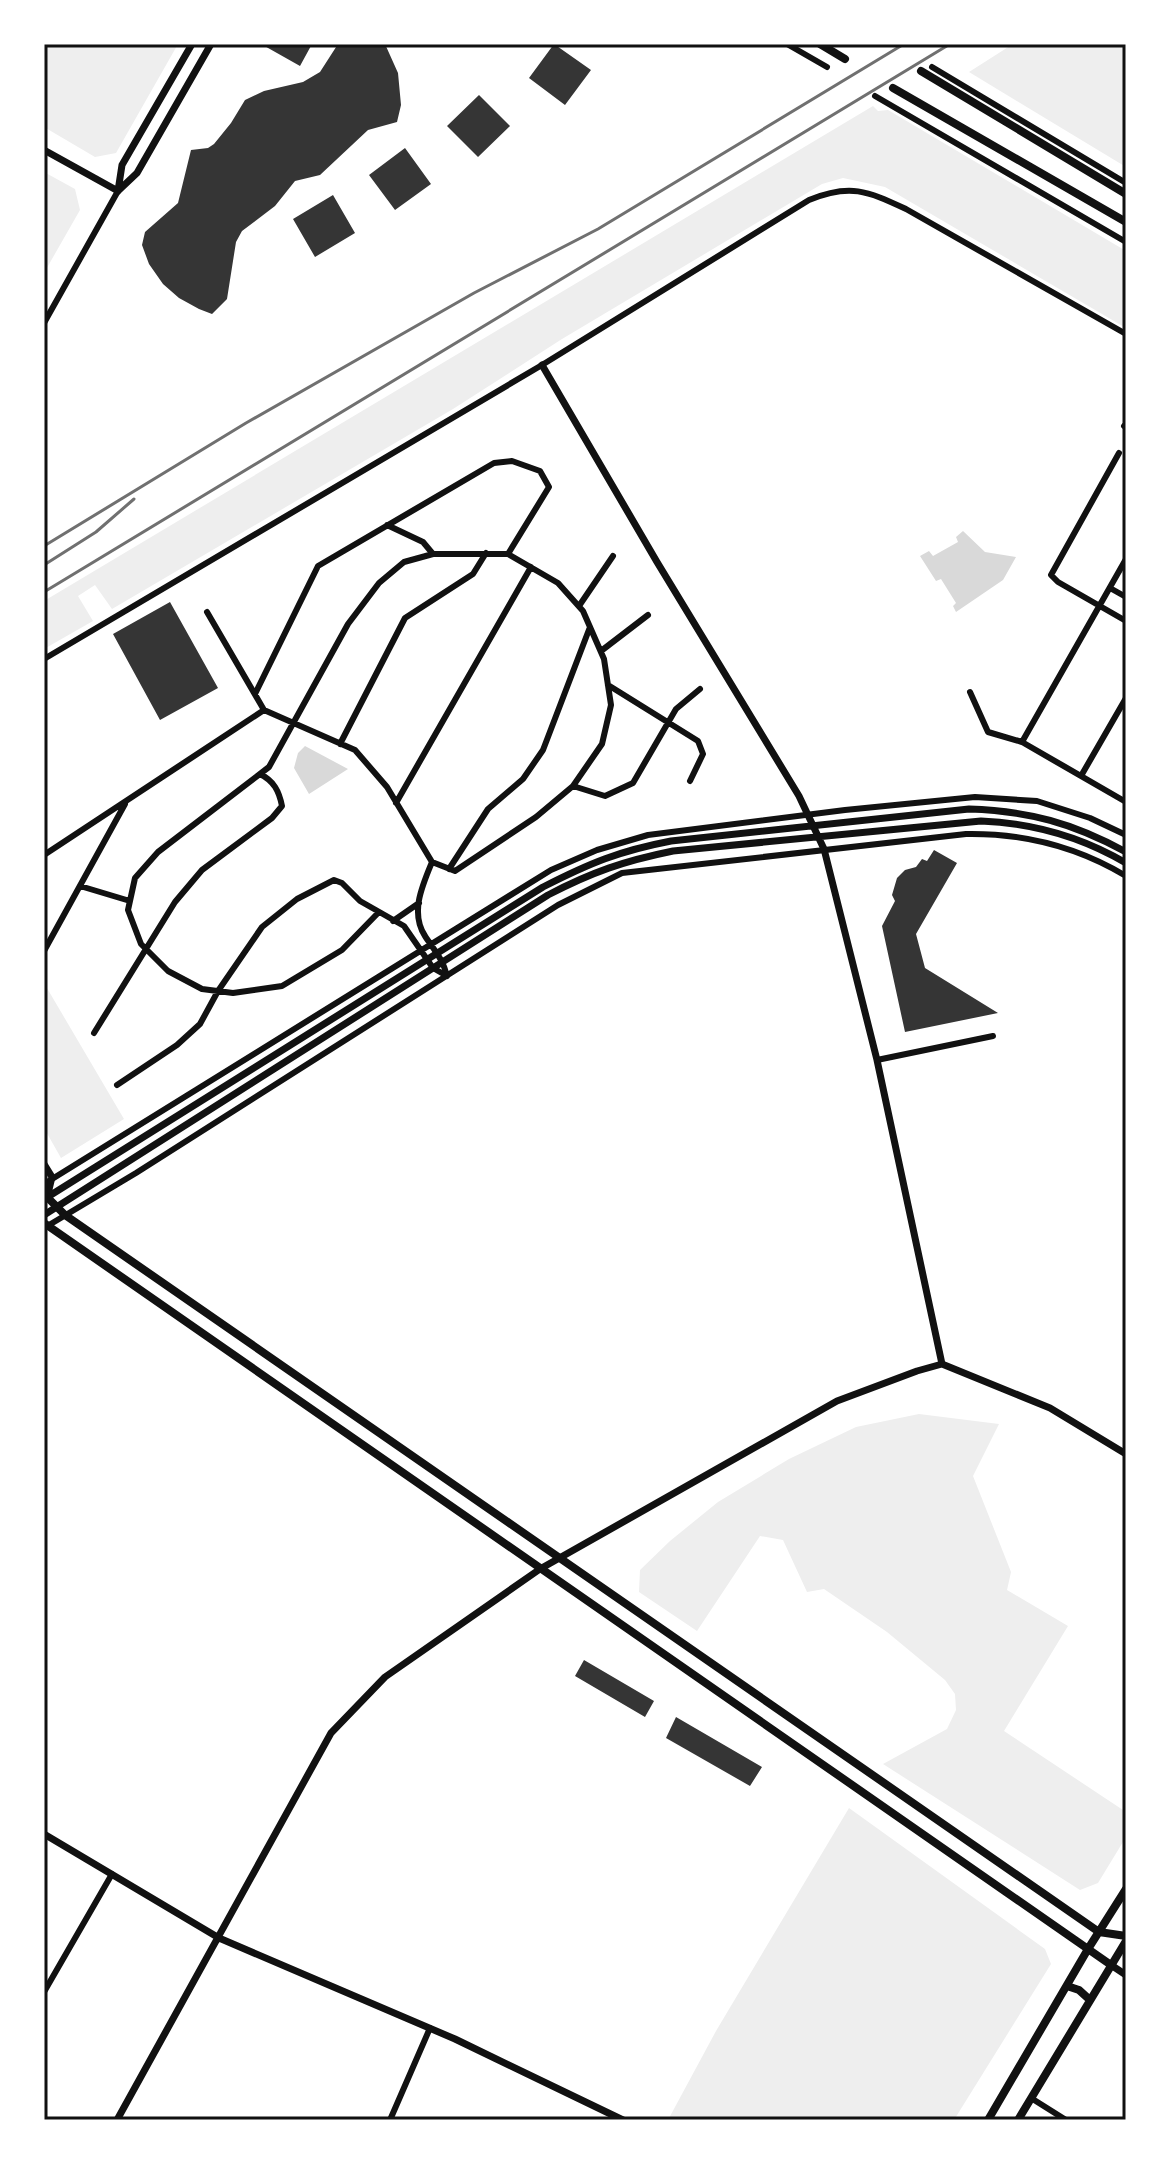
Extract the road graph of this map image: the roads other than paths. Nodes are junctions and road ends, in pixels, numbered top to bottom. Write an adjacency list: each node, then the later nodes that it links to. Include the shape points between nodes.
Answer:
1 (192, 44): 13 (street, via 122,165)
2 (211, 44): 13 (street, via 137,173)
3 (787, 44): 6 (street)
4 (820, 44): 5 (main road)
5 (845, 59)
6 (827, 67)
7 (932, 67): 12 (street)
8 (921, 71): 14 (main road)
9 (893, 88): 15 (main road)
10 (875, 96): 16 (street)
11 (44, 150): 13 (street)
12 (1126, 183)
13 (118, 191): 17 (street)
14 (1126, 194)
15 (1126, 222)
16 (1126, 242)
17 (44, 323)
18 (1126, 334): 19 (street, via 906,209 873,194 833,190)
19 (542, 365): 37 (street); 55 (street)
20 (1119, 453): 31 (street, via 1051,575)
21 (387, 525): 23 (street, via 423,542); 24 (street, via 494,463 512,461 540,471 549,487); 41 (street, via 318,566)
22 (486, 553): 23 (street); 24 (street); 47 (street, via 473,574 405,618)
23 (433, 554): 45 (street, via 404,562 379,583 348,624)
24 (508, 554): 27 (street)
25 (613, 556): 30 (street)
26 (1126, 559): 28 (street)
27 (531, 567): 30 (street, via 558,583); 54 (street)
28 (1110, 588): 29 (street); 31 (street)
29 (1126, 597)
30 (579, 606): 35 (street)
31 (1099, 606): 34 (street); 46 (street)
32 (207, 612): 41 (street)
33 (648, 615): 36 (street)
34 (1126, 621)
35 (590, 627): 36 (street); 64 (street, via 543,750 523,779 488,809)
36 (601, 651): 38 (street)
37 (44, 659)
38 (608, 685): 44 (street); 51 (street, via 611,705 602,744)
39 (700, 689): 44 (street)
40 (970, 692): 46 (street, via 988,732)
41 (255, 694): 43 (street)
42 (1126, 698): 49 (street)
43 (264, 710): 45 (street); 52 (street)
44 (668, 723): 50 (street, via 698,741 703,754); 51 (street, via 633,783 605,796)
45 (291, 724): 47 (street); 48 (street)
46 (1022, 742): 49 (street)
47 (340, 744): 54 (street, via 355,750)
48 (260, 774): 67 (street, via 158,852 135,878); 72 (street, via 279,791 282,806 202,870 175,902)
49 (1081, 776): 53 (street)
50 (690, 781)
51 (573, 786): 64 (street, via 536,817 455,871)
52 (127, 800): 61 (street); 66 (street)
53 (1126, 802)
54 (396, 803): 62 (street)
55 (808, 814): 56 (street); 57 (street, via 949,799 1016,799 1071,812); 71 (street, via 648,835 597,850 551,870)
56 (814, 826): 58 (street); 60 (street, via 969,809 1008,811 1067,823); 75 (street, via 624,850 543,887)
57 (1126, 835)
58 (818, 836): 59 (street); 63 (street, via 1002,821 1062,833); 76 (street, via 623,861 548,895)
59 (824, 849): 65 (street, via 1003,833 1081,852); 78 (street, via 622,873 558,905); 82 (street)
60 (1126, 852)
61 (44, 855)
62 (432, 862): 64 (street); 68 (street)
63 (1126, 863)
64 (449, 869)
65 (1126, 876)
66 (80, 886): 67 (street); 74 (street)
67 (130, 901): 72 (street, via 128,910)
68 (419, 903): 70 (street); 71 (street, via 417,919)
69 (378, 913): 70 (street); 79 (street, via 342,950 282,986); 79 (street, via 334,880 297,899 262,927)
70 (393, 921): 73 (street, via 404,926)
71 (431, 944): 73 (street); 75 (street)
72 (147, 950): 79 (street, via 168,971 202,989); 80 (street)
73 (421, 950): 77 (street); 85 (street)
74 (44, 951)
75 (438, 954): 76 (street); 77 (street)
76 (443, 962): 77 (street); 78 (street)
77 (430, 964): 78 (street); 87 (street); 88 (street)
78 (447, 976): 90 (street)
79 (218, 991): 83 (street, via 200,1024)
80 (94, 1033)
81 (993, 1036): 82 (street)
82 (877, 1060): 92 (street)
83 (117, 1085)
84 (44, 1164): 85 (street)
85 (52, 1179): 86 (street); 87 (street)
86 (44, 1184)
87 (45, 1197): 88 (main road)
88 (56, 1207): 89 (street); 90 (main road)
89 (44, 1215)
90 (65, 1215): 91 (street); 94 (main road)
91 (45, 1226): 95 (main road)
92 (942, 1364): 93 (street, via 1050,1408); 94 (street, via 837,1401)
93 (1126, 1454)
94 (559, 1558): 95 (street); 100 (main road)
95 (540, 1569): 101 (street, via 385,1677 331,1733); 103 (main road)
96 (44, 1834): 97 (street)
97 (112, 1874): 101 (street); 107 (street)
98 (1126, 1889): 99 (main road)
99 (1123, 1900): 100 (main road)
100 (1099, 1932): 102 (main road); 103 (main road)
101 (219, 1938): 109 (street); 111 (street)
102 (1126, 1938): 104 (main road)
103 (1088, 1949): 104 (main road); 106 (main road)
104 (1111, 1965): 105 (street); 108 (main road)
105 (1126, 1975)
106 (1067, 1986): 108 (main road); 114 (main road)
107 (44, 1992)
108 (1090, 2000): 110 (main road)
109 (430, 2028): 112 (street); 113 (street)
110 (1031, 2098): 115 (main road); 116 (street)
111 (117, 2120)
112 (390, 2120)
113 (623, 2120)
114 (988, 2120)
115 (1018, 2120)
116 (1066, 2120)

